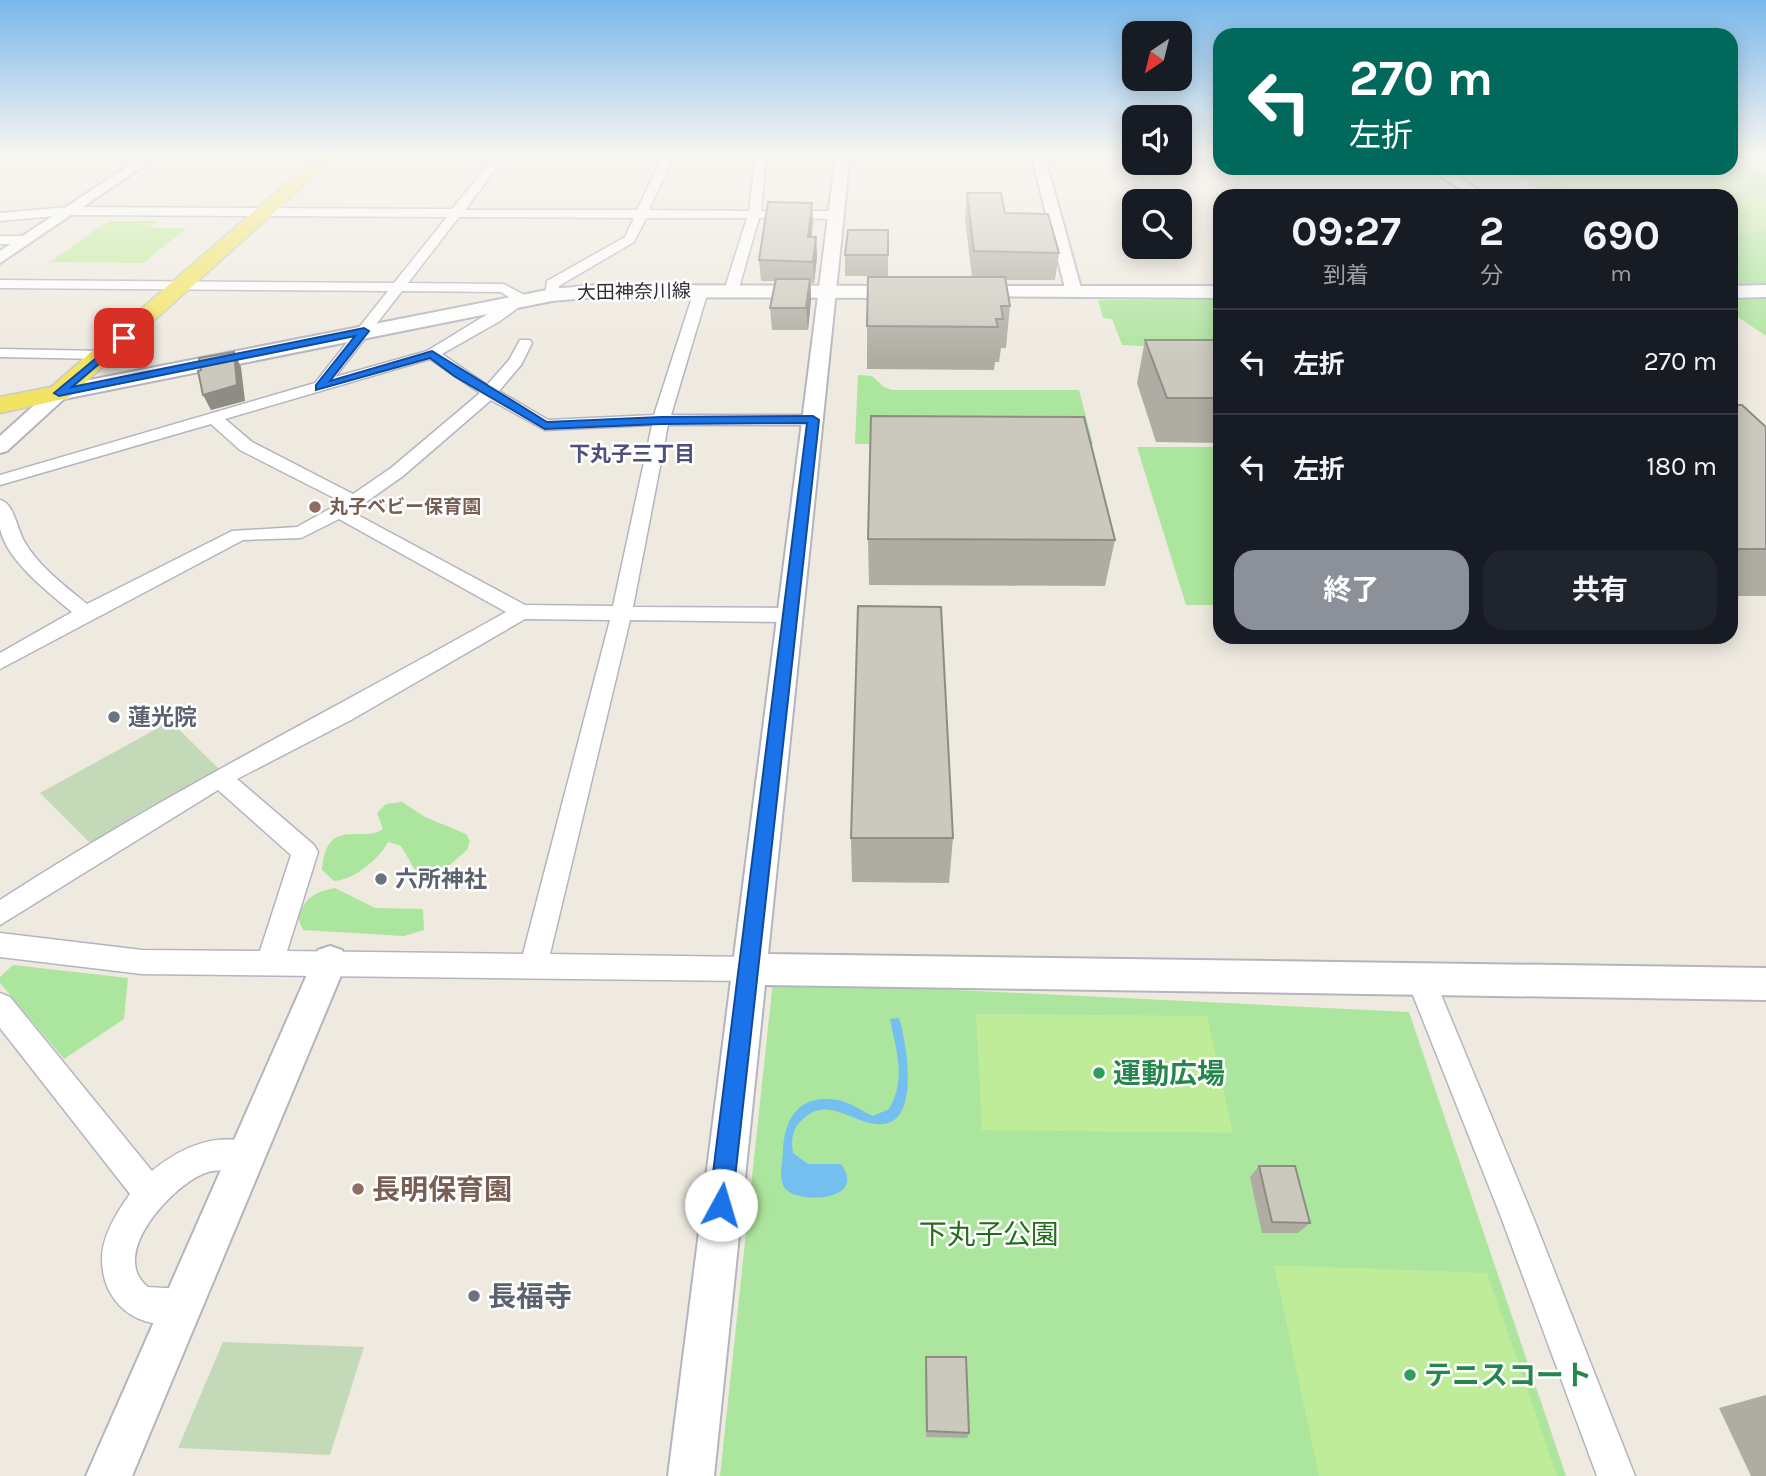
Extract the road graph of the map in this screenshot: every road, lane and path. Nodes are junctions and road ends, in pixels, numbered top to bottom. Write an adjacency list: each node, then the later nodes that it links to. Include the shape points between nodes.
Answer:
1 (51, 223): 9 (street)
2 (252, 223): 12 (main road)
3 (448, 223): 13 (street)
4 (637, 223): 21 (street, via 630,239 552,284)
5 (750, 223): 15 (street)
6 (835, 223): 16 (street)
7 (1056, 223): 17 (street)
8 (0, 240): 9 (street)
9 (26, 240): 10 (street)
10 (0, 258)
11 (0, 284): 12 (street)
12 (181, 286): 13 (street); 27 (main road)
13 (397, 287): 22 (street, via 504,288); 23 (street)
14 (701, 291): 15 (main road, 大田神奈川線); 21 (main road, 大田神奈川線); 33 (street)
15 (731, 291): 16 (main road, 大田神奈川線)
16 (827, 292): 17 (main road, 大田神奈川線); 34 (street)
17 (1074, 292): 18 (main road, 大田神奈川線)
18 (1213, 292)
19 (1738, 292): 20 (main road)
20 (1766, 292)
21 (552, 295): 22 (main road, 大田神奈川線)
22 (521, 299): 23 (main road, 大田神奈川線); 26 (street)
23 (364, 331): 28 (street); 29 (main road, 大田神奈川線)
24 (525, 343): 30 (street, via 516,362)
25 (0, 353): 27 (street)
26 (432, 354): 28 (street); 30 (street)
27 (104, 355): 29 (main road)
28 (320, 387): 32 (street)
29 (59, 393): 31 (main road); 35 (street)
30 (488, 393): 33 (street, via 545,425); 38 (street, via 407,465)
31 (0, 405)
32 (215, 419): 36 (street); 38 (street, via 246,446)
33 (661, 420): 34 (street); 41 (street)
34 (813, 420): 42 (street)
35 (0, 447)
36 (0, 480)
37 (0, 505): 40 (street, via 13,544 39,574)
38 (347, 507): 39 (street); 40 (street, via 301,533 239,535)
39 (521, 612): 41 (street); 44 (street)
40 (85, 613): 43 (street)
41 (622, 613): 42 (street); 49 (street)
42 (791, 615): 50 (street)
43 (0, 662)
44 (220, 778): 45 (street); 47 (street, via 305,852)
45 (0, 914)
46 (0, 945): 47 (street, via 142,962)
47 (270, 961): 48 (street)
48 (330, 961): 49 (street); 54 (street)
49 (534, 964): 50 (street)
50 (747, 969): 51 (street); 58 (street)
51 (1421, 980): 52 (street); 59 (street)
52 (1766, 985)
53 (0, 1006): 55 (street)
54 (247, 1157): 55 (street, via 205,1157 180,1168); 56 (street)
55 (150, 1194): 56 (street, via 126,1229 118,1267 127,1292 136,1300 158,1307)
56 (183, 1306): 57 (street)
57 (109, 1476)
58 (691, 1476)
59 (1616, 1476)

